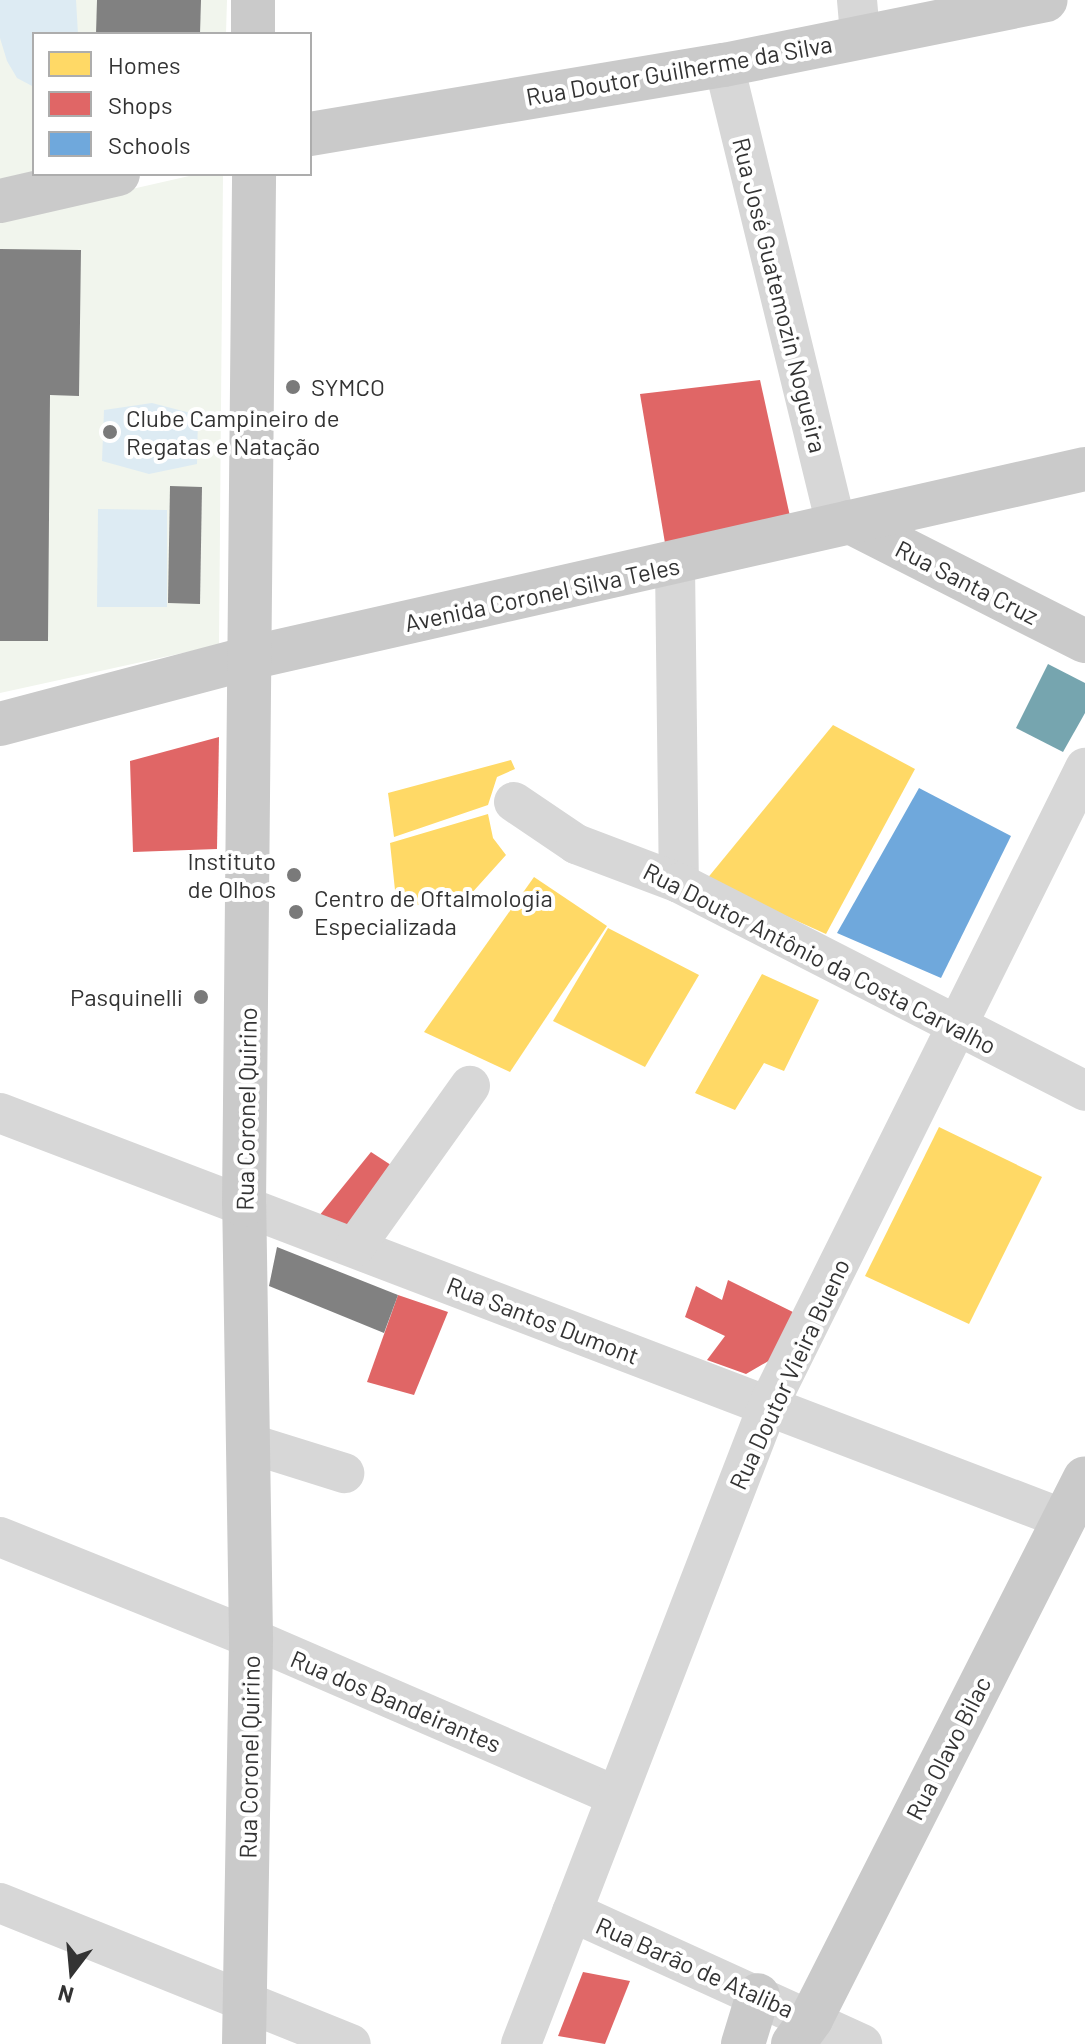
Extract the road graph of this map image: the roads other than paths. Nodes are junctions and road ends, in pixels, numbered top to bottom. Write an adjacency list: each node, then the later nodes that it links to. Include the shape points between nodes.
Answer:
1 (253, 0): 4 (main road)
2 (1046, 0): 3 (main road, Rua Doutor Guilherme da Silva)
3 (858, 19): 5 (main road, Rua Doutor Guilherme da Silva)
4 (253, 32)
5 (724, 65): 6 (main road, Rua Doutor Guilherme da Silva); 11 (street, Rua José Guatemozin Nogueira)
6 (312, 134)
7 (109, 176): 9 (main road)
8 (254, 176): 14 (main road, Rua Coronel Quirino)
9 (0, 201)
10 (1085, 469): 11 (main road, Avenida Coronel Silva Teles)
11 (843, 523): 12 (main road, Avenida Coronel Silva Teles); 13 (main road, Rua Santa Cruz)
12 (675, 565): 14 (main road, Avenida Coronel Silva Teles); 18 (street)
13 (1085, 641)
14 (249, 658): 15 (main road, Avenida Coronel Silva Teles); 23 (main road, Rua Coronel Quirino)
15 (0, 724)
16 (1085, 768): 19 (street, Rua Doutor Vieira Bueno)
17 (514, 802): 18 (street, Rua Doutor Antônio da Costa Carvalho, via 576,844)
18 (679, 883): 19 (street, Rua Doutor Antônio da Costa Carvalho)
19 (955, 1027): 21 (street, Rua Doutor Antônio da Costa Carvalho); 25 (street, Rua Doutor Vieira Bueno)
20 (470, 1086): 24 (street)
21 (1085, 1091)
22 (0, 1113): 23 (street, Rua Santos Dumont)
23 (244, 1205): 24 (street, Rua Santos Dumont); 26 (main road, Rua Coronel Quirino)
24 (355, 1247): 25 (street, Rua Santos Dumont)
25 (767, 1408): 29 (street, Rua Santos Dumont); 32 (street, Rua Doutor Vieira Bueno)
26 (248, 1443): 27 (street); 31 (main road, Rua Coronel Quirino)
27 (344, 1473)
28 (1085, 1478): 29 (main road, Rua Olavo Bilac)
29 (1075, 1523): 37 (main road, Rua Olavo Bilac)
30 (0, 1537): 31 (street, Rua dos Bandeirantes)
31 (251, 1638): 32 (street, Rua dos Bandeirantes); 36 (main road, Rua Coronel Quirino)
32 (614, 1795): 34 (street, Rua Doutor Vieira Bueno)
33 (0, 1903): 36 (street)
34 (572, 1912): 35 (street, Rua Barão de Ataliba); 39 (street, Rua Doutor Vieira Bueno)
35 (758, 1995): 37 (street, Rua Barão de Ataliba); 40 (main road)
36 (245, 2024): 38 (street)
37 (802, 2032): 41 (street, Rua Barão de Ataliba)
38 (351, 2044)
39 (521, 2044)
40 (743, 2044)
41 (862, 2044)

